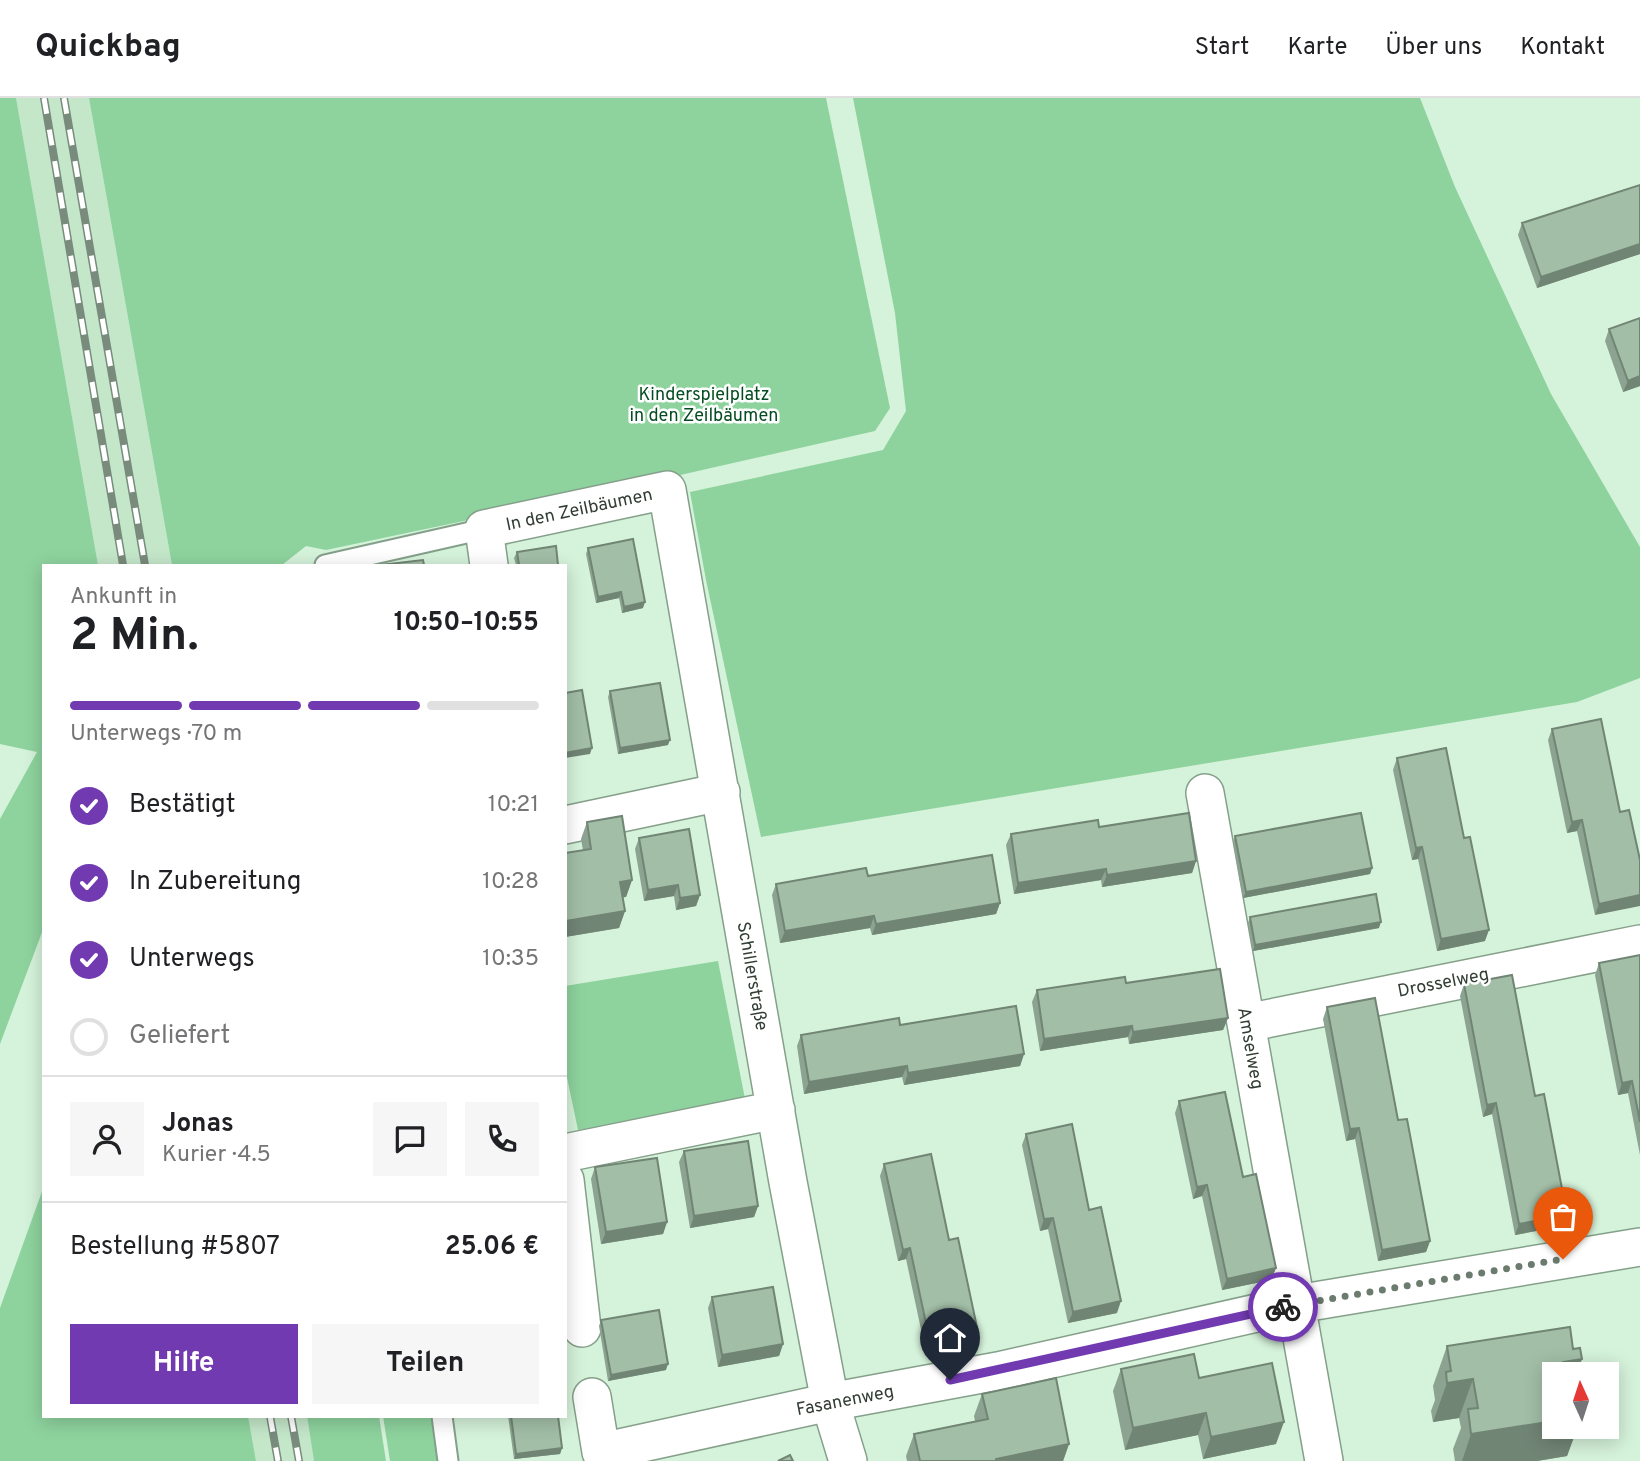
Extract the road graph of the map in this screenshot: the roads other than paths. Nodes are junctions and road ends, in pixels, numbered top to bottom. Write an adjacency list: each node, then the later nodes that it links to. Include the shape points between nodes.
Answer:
1 (667, 490): 2 (street, In den Zeilbäumen); 5 (street, Schillerstraße)
2 (484, 529): 3 (lane); 4 (street, In den Zeilbäumen)
3 (329, 564)
4 (489, 564)
5 (720, 792): 7 (street); 10 (street, Schillerstraße)
6 (1205, 793): 9 (street, Amselweg)
7 (567, 825)
8 (1640, 944): 9 (street, Drosselweg)
9 (1246, 1023): 14 (street, Amselweg)
10 (776, 1110): 11 (street); 17 (street, Schillerstraße)
11 (567, 1153)
12 (567, 1197): 15 (street)
13 (1640, 1247): 14 (street, Fasanenweg)
14 (1297, 1304): 17 (street, Fasanenweg, via 998,1371); 22 (street, Amselweg)
15 (582, 1328)
16 (593, 1397): 19 (street, Fasanenweg)
17 (830, 1402): 19 (street, Fasanenweg); 21 (street, Schillerstraße)
18 (442, 1418): 20 (lane)
19 (590, 1456)
20 (448, 1461)
21 (848, 1461)
22 (1324, 1461)

